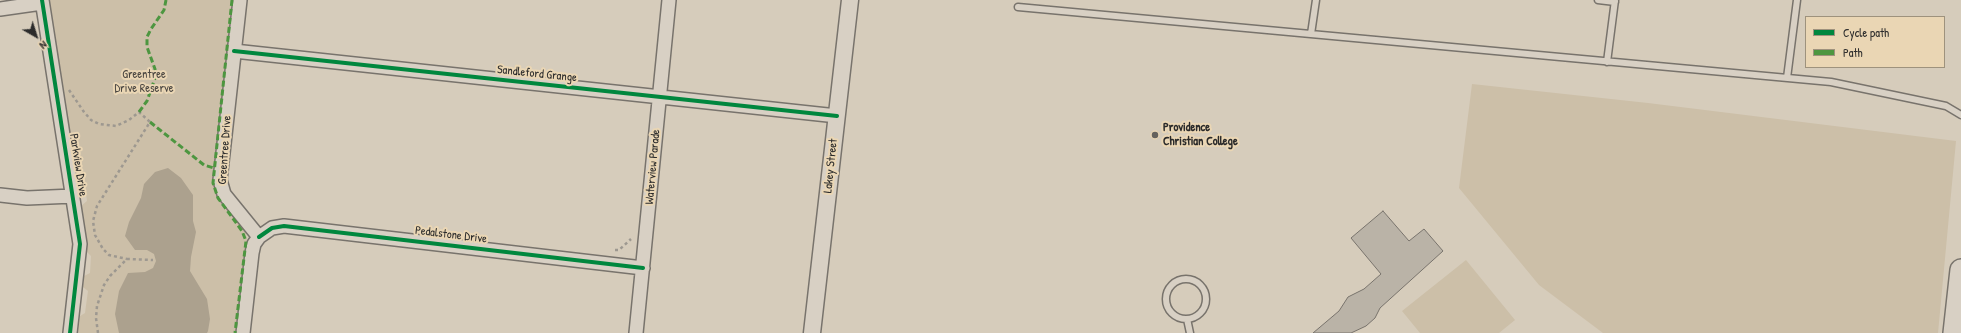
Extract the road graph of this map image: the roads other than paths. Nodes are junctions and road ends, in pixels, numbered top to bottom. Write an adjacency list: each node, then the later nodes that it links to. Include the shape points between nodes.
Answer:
1 (240, 0): 12 (street, Greentree Drive)
2 (669, 0): 15 (street, Waterview Parade)
3 (850, 0): 17 (street, Lakey Street)
4 (1316, 0): 11 (lane)
5 (1598, 0): 8 (lane)
6 (1797, 0): 14 (lane)
7 (42, 1): 10 (street); 19 (street, Parkview Drive)
8 (1615, 1): 13 (lane)
9 (1018, 7): 11 (lane)
10 (0, 9)
11 (1311, 34): 13 (lane)
12 (234, 51): 15 (street, Sandleford Grange); 20 (street, Greentree Drive, via 221,186 228,200)
13 (1607, 62): 14 (lane)
14 (1787, 78): 16 (lane, via 1831,82 1946,106)
15 (660, 97): 17 (street, Sandleford Grange); 21 (street, Waterview Parade)
16 (1961, 115)
17 (837, 116): 27 (street, Lakey Street)
18 (0, 196): 19 (street)
19 (73, 196): 24 (street, Parkview Drive, via 80,244)
20 (259, 237): 21 (street, Pedalstone Drive, via 272,228 284,226); 25 (street, via 252,253)
21 (643, 268): 26 (street, Waterview Parade)
22 (1961, 270): 29 (main road)
23 (1187, 319): 23 (lane, via 1174,316 1167,306 1166,299 1175,282 1188,279 1200,284 1206,296 1203,310 1193,318); 28 (lane)
24 (70, 333)
25 (243, 333)
26 (636, 333)
27 (812, 333)
28 (1190, 333)
29 (1954, 333)

